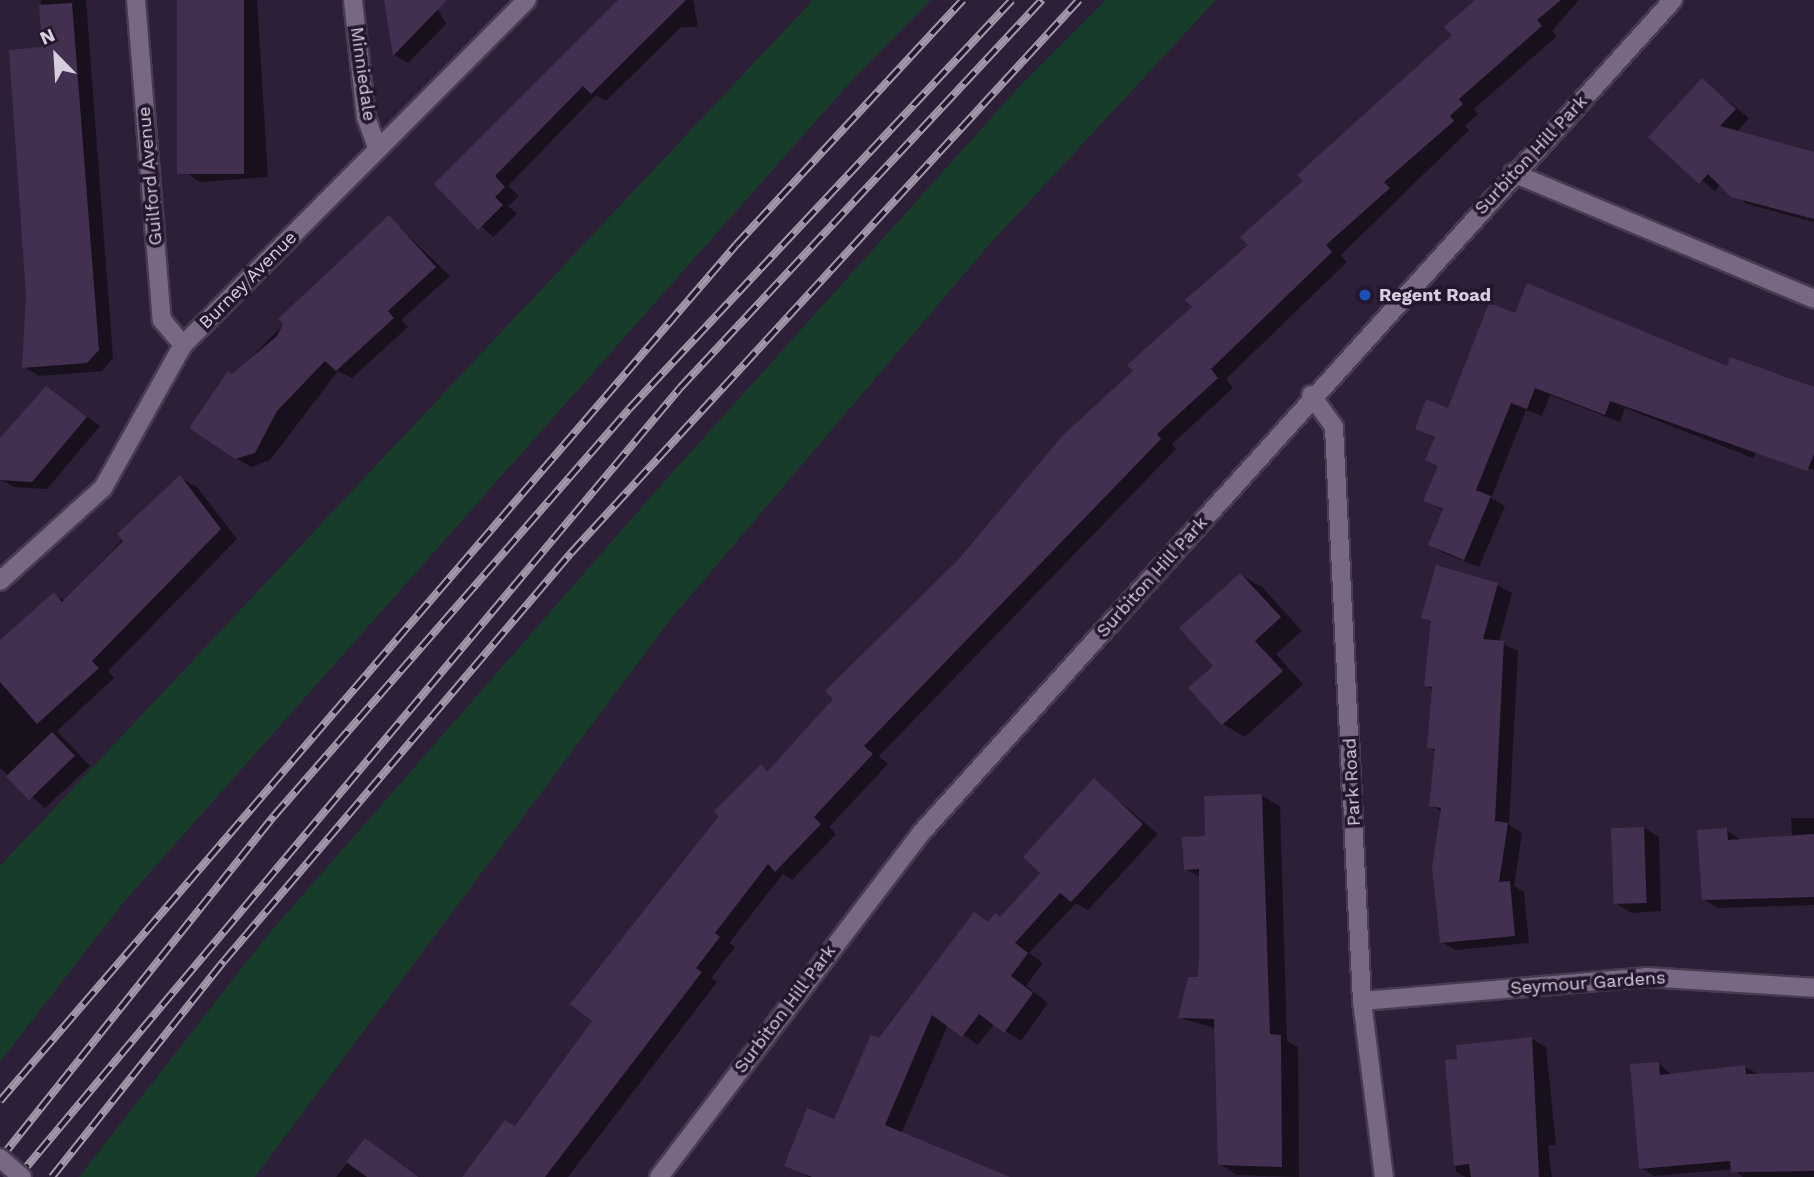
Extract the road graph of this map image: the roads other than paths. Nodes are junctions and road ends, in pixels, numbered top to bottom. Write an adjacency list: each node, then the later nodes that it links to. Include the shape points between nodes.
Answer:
1 (136, 0): 8 (street, Guilford Avenue, via 162,320)
2 (353, 0): 5 (street, Minniedale, via 366,117)
3 (527, 0): 5 (street, Burney Avenue)
4 (1673, 0): 6 (street, Surbiton Hill Park)
5 (377, 147): 8 (street, Burney Avenue)
6 (1513, 173): 7 (street); 9 (street, Surbiton Hill Park)
7 (1814, 299)
8 (183, 345): 10 (street, Burney Avenue, via 103,488)
9 (1311, 395): 12 (street, Park Road, via 1329,411 1335,439); 15 (street, Surbiton Hill Park, via 922,832)
10 (0, 581)
11 (1814, 988): 12 (street, Seymour Gardens, via 1646,977)
12 (1362, 1001): 16 (street, Park Road)
13 (0, 1158): 14 (street, bridge)
14 (22, 1177)
15 (659, 1177)
16 (1384, 1177)

